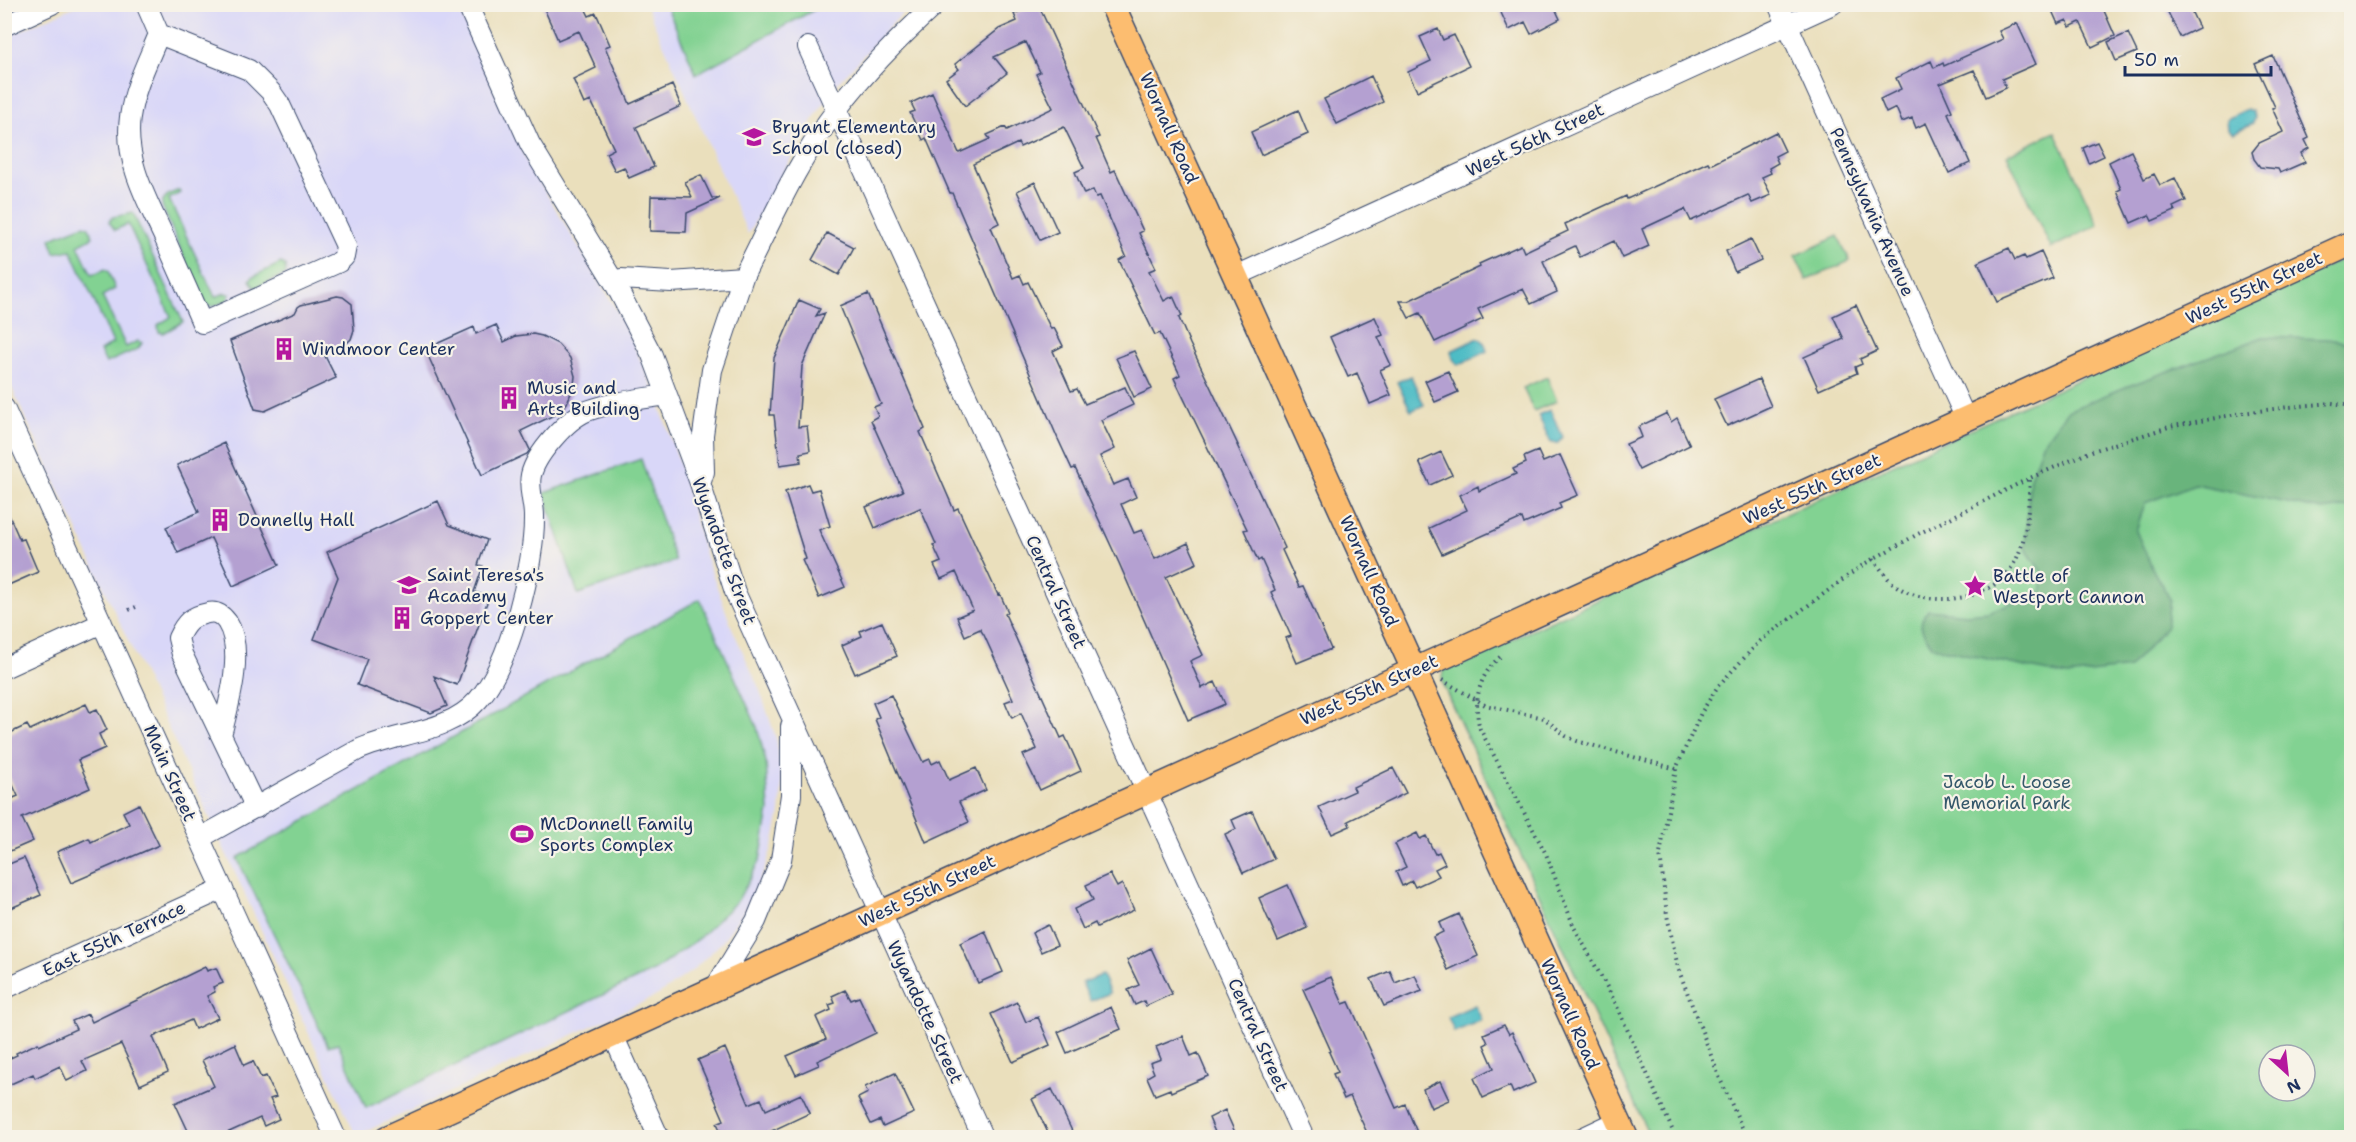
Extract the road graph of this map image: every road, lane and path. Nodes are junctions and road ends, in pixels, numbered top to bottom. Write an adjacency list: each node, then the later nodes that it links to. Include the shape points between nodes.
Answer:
1 (52, 4): 9 (street)
2 (146, 4): 10 (street)
3 (467, 4): 16 (street, Wyandotte Street, via 530,144)
4 (936, 4): 12 (street, via 887,50)
5 (1112, 4): 14 (main road, Wornall Road)
6 (1778, 4): 8 (street, Pennsylvania Avenue)
7 (1833, 4): 8 (street, West 56th Street)
8 (1787, 25): 14 (street, West 56th Street); 20 (street, Pennsylvania Avenue)
9 (4, 26)
10 (159, 34): 10 (street, via 130,115 132,158 144,194 202,323 339,262 346,246 280,105 266,86 249,70)
11 (808, 47): 12 (street, Central Street)
12 (837, 110): 15 (street, via 790,182); 35 (street, Central Street)
13 (2352, 243): 20 (main road, West 55th Street)
14 (1236, 276): 29 (main road, Wornall Road)
15 (744, 277): 16 (street); 22 (street, via 712,370)
16 (614, 282): 17 (street, Wyandotte Street, via 652,355)
17 (667, 395): 22 (street, Wyandotte Street); 36 (street, via 586,412 554,438 538,460 530,484 534,515 528,582 497,675 477,701 435,727 358,750)
18 (2352, 406): 21 (path, via 2332,403 2289,407 2169,427 2092,451)
19 (4, 408): 26 (street, Main Street)
20 (1966, 419): 29 (main road, West 55th Street)
21 (2030, 478): 23 (path); 23 (path, via 2019,553 2008,572 1991,587 1964,597 1940,600 1917,595 1894,584)
22 (700, 483): 32 (street, Wyandotte Street, via 735,592)
23 (1873, 559): 34 (path, via 1806,605 1738,662 1701,713)
24 (138, 606): 25 (path)
25 (129, 610)
26 (102, 623): 28 (street); 37 (street, Main Street)
27 (1506, 653): 31 (path, via 1490,667)
28 (4, 668)
29 (1414, 670): 35 (main road, West 55th Street); 43 (main road, Wornall Road)
30 (1441, 679): 31 (path)
31 (1476, 700): 34 (path, via 1544,718 1577,741); 50 (path, via 1480,729 1546,854 1574,927 1614,1000)
32 (791, 717): 39 (street, Wyandotte Street); 40 (street, via 791,795 780,860 756,921)
33 (221, 735): 33 (street, via 178,638 185,623 196,615 214,612 232,630 236,652); 36 (street)
34 (1676, 769): 51 (path, via 1660,854 1667,915 1678,968 1720,1079)
35 (1146, 790): 39 (main road, West 55th Street); 48 (street, Central Street)
36 (256, 808): 37 (street)
37 (200, 838): 38 (street, Main Street)
38 (224, 889): 41 (street, East 55th Terrace); 44 (street, Main Street)
39 (879, 913): 40 (main road, West 55th Street); 47 (street, Wyandotte Street)
40 (715, 988): 42 (main road, West 55th Street)
41 (4, 989)
42 (613, 1035): 45 (main road, West 55th Street); 46 (street)
43 (1622, 1129): 49 (street)
44 (336, 1137)
45 (387, 1137)
46 (659, 1137)
47 (982, 1137)
48 (1304, 1137)
49 (1582, 1137)
50 (1676, 1137)
51 (1747, 1137)

